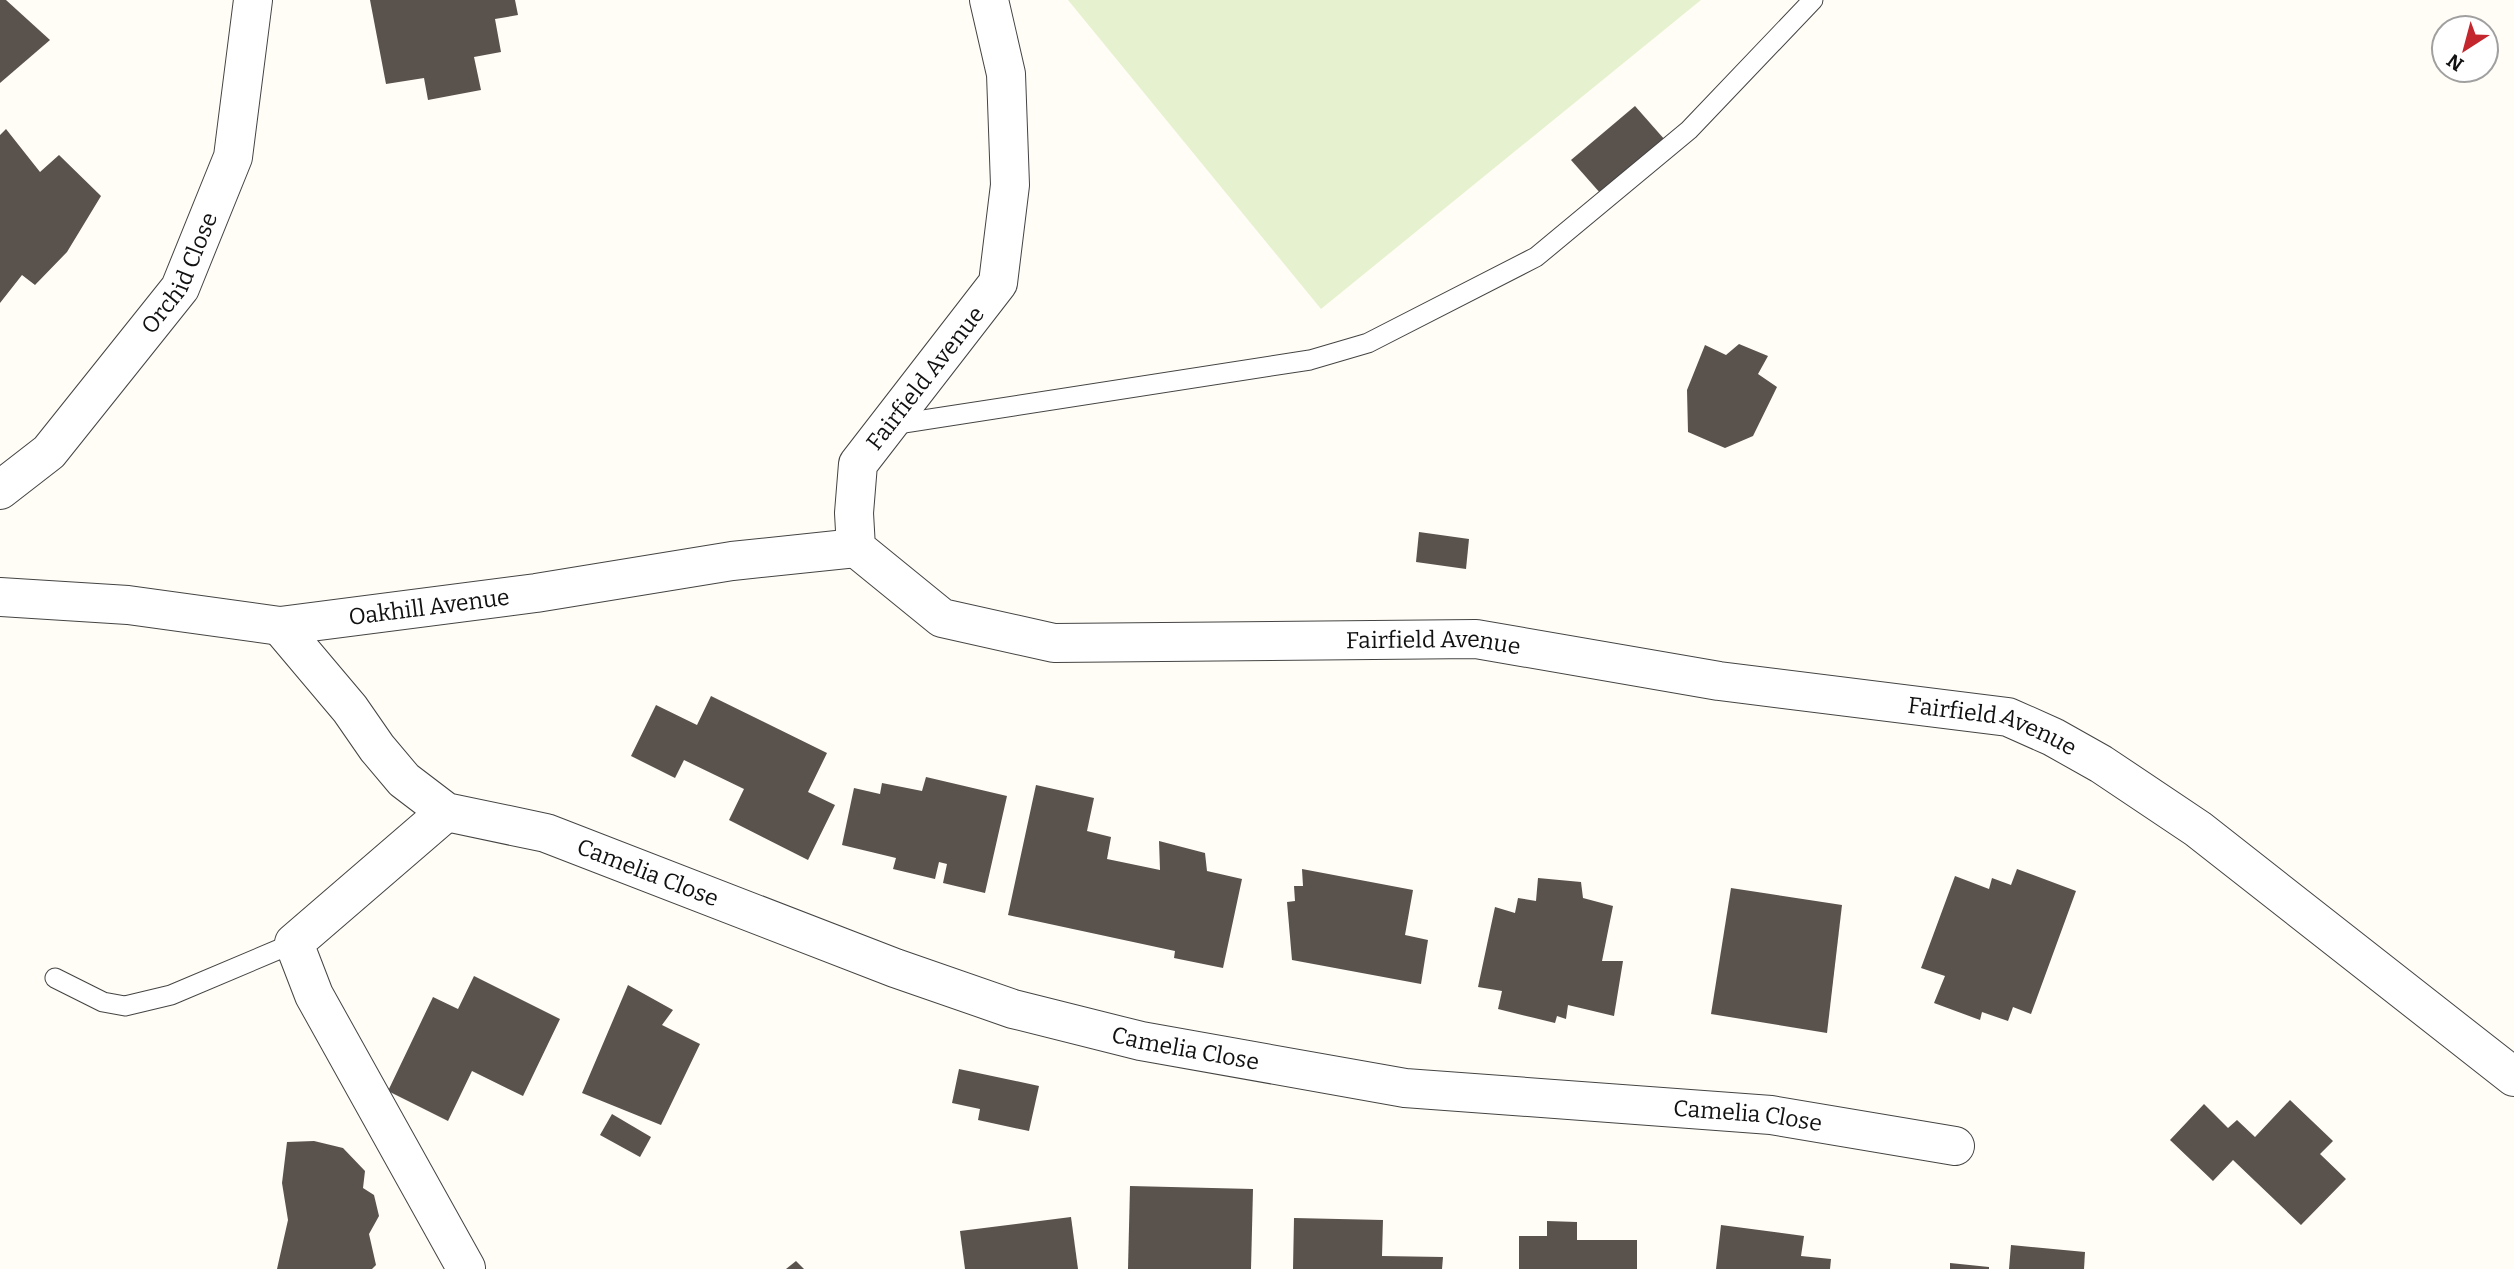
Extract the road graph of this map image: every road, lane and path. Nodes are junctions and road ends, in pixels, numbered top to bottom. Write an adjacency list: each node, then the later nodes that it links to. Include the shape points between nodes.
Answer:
1 (253, 0): 5 (street, Orchid Close, via 233,157 180,288 49,452)
2 (989, 0): 4 (street, Fairfield Avenue, via 1006,74 1010,185 998,283)
3 (1813, 0): 4 (lane, via 1689,130 1536,257 1368,343 1310,360)
4 (886, 426): 6 (street, Fairfield Avenue, via 858,464)
5 (0, 489)
6 (856, 548): 8 (street, Oakhill Avenue, via 732,561 536,593); 12 (street, Fairfield Avenue, via 942,618 1054,643 1476,639 1719,681 2008,717 2101,764 2198,830)
7 (0, 597): 8 (street, Oakhill Avenue, via 128,605)
8 (280, 626): 9 (street, Camelia Close, via 404,780)
9 (446, 812): 10 (street); 13 (street, Camelia Close, via 546,834 895,968 1013,1009 1141,1041 1405,1088 1771,1115)
10 (294, 943): 11 (lane, via 171,995 125,1006 103,1002); 14 (street, via 314,995)
11 (55, 978)
12 (2514, 1077)
13 (1955, 1146)
14 (466, 1268)

